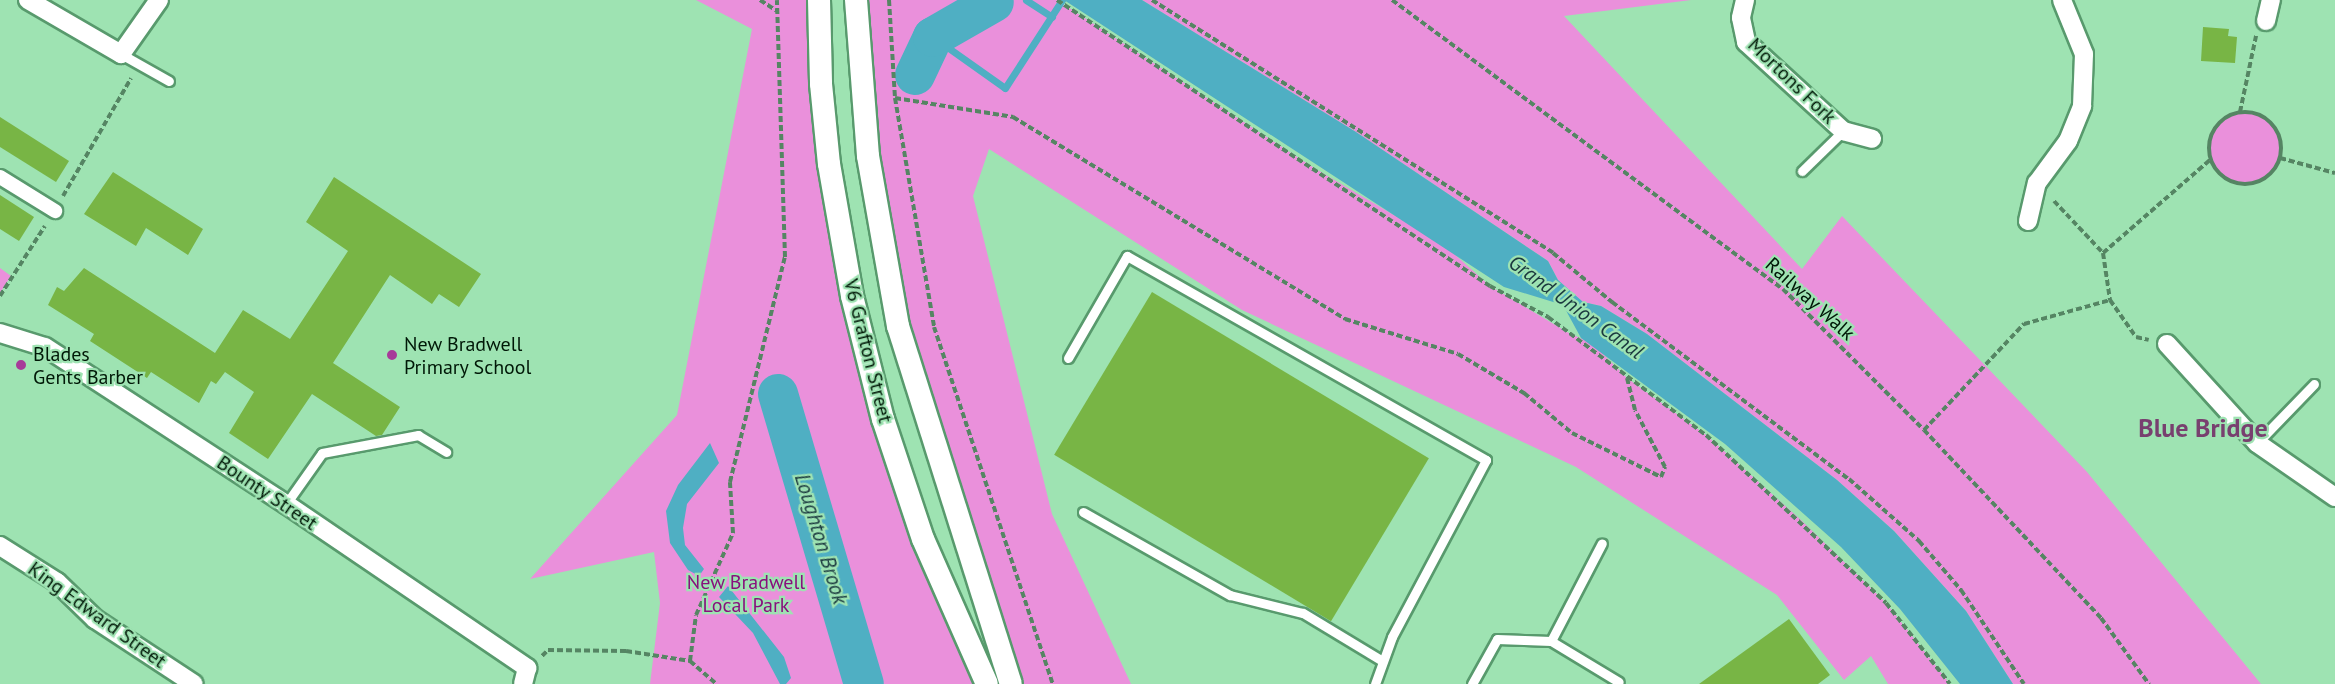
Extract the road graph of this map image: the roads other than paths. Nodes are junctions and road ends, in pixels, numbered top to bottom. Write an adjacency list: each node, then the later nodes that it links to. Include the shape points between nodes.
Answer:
1 (159, 0): 9 (street)
2 (819, 0): 33 (street, V6 Grafton Street, via 821,84 829,164 852,296 883,419 923,538)
3 (856, 0): 34 (street, V6 Grafton Street, via 868,156 898,326)
4 (1745, 0): 11 (street, Mortons Fork, via 1741,18 1746,42)
5 (2062, 0): 16 (street, via 2080,37 2085,86 2076,127 2037,183)
6 (2271, 0): 8 (street)
7 (35, 2): 9 (street)
8 (2266, 21)
9 (121, 54): 10 (lane)
10 (169, 81)
11 (1843, 130): 12 (street, Mortons Fork); 13 (lane)
12 (1872, 139)
13 (1802, 171)
14 (0, 177): 15 (street)
15 (55, 211)
16 (2028, 221)
17 (0, 333): 24 (street, Bounty Street, via 45,347)
18 (2168, 344): 21 (street)
19 (1068, 358): 29 (lane, via 1127,256 1486,460)
20 (2314, 384): 21 (lane)
21 (2257, 443): 23 (street)
22 (446, 452): 24 (lane, via 418,435 322,453)
23 (2335, 497)
24 (286, 504): 30 (street, Bounty Street)
25 (1083, 512): 29 (lane, via 1230,595 1303,613)
26 (1602, 543): 28 (lane)
27 (0, 546): 32 (street, King Edward Street, via 57,582 95,618)
28 (1551, 640): 31 (lane); 36 (lane, via 1497,639)
29 (1381, 660): 35 (lane)
30 (525, 676)
31 (1619, 682)
32 (194, 684)
33 (987, 684)
34 (1011, 684)
35 (1375, 684)
36 (1472, 684)

